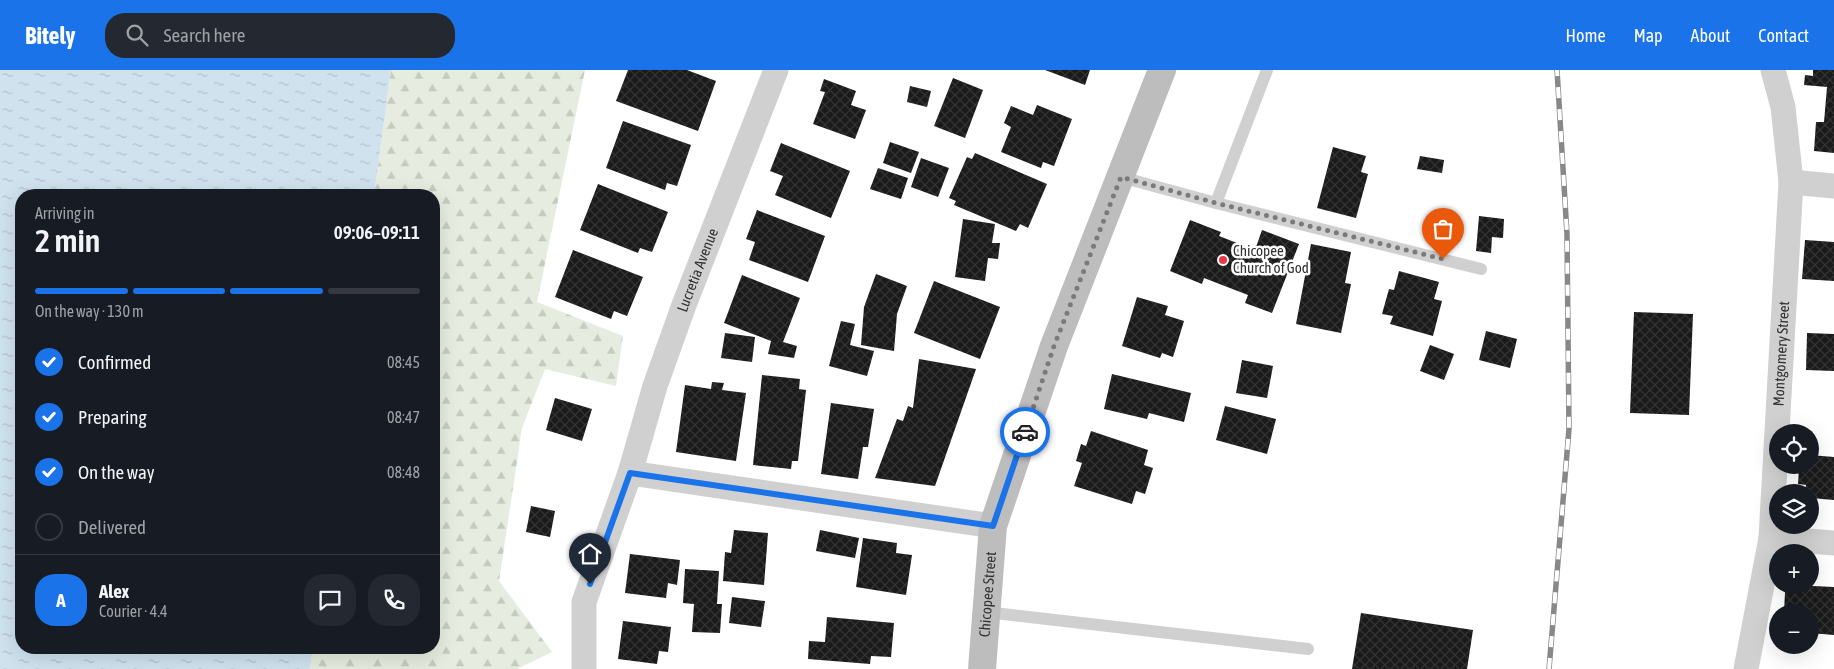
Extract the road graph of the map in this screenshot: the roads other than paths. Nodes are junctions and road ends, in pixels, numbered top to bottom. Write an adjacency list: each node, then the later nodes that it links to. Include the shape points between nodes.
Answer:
1 (776, 70): 10 (street, Lucretia Avenue, via 684,305 655,386)
2 (1162, 70): 5 (main road, Chicopee Street)
3 (1267, 70): 8 (lane)
4 (1773, 70): 6 (street, Montgomery Street, via 1783,107)
5 (1121, 177): 8 (lane); 11 (main road, Chicopee Street, via 1054,346)
6 (1791, 182): 7 (street); 12 (street, Montgomery Street)
7 (1834, 186)
8 (1216, 203): 9 (lane)
9 (1481, 268)
10 (630, 473): 11 (street); 16 (street, Lucretia Avenue, via 584,602)
11 (993, 526): 14 (main road, Chicopee Street)
12 (1771, 538): 13 (street); 18 (street, Montgomery Street)
13 (1834, 543)
14 (986, 612): 15 (lane); 17 (main road, Chicopee Street)
15 (1308, 649)
16 (584, 669)
17 (982, 669)
18 (1746, 669)

